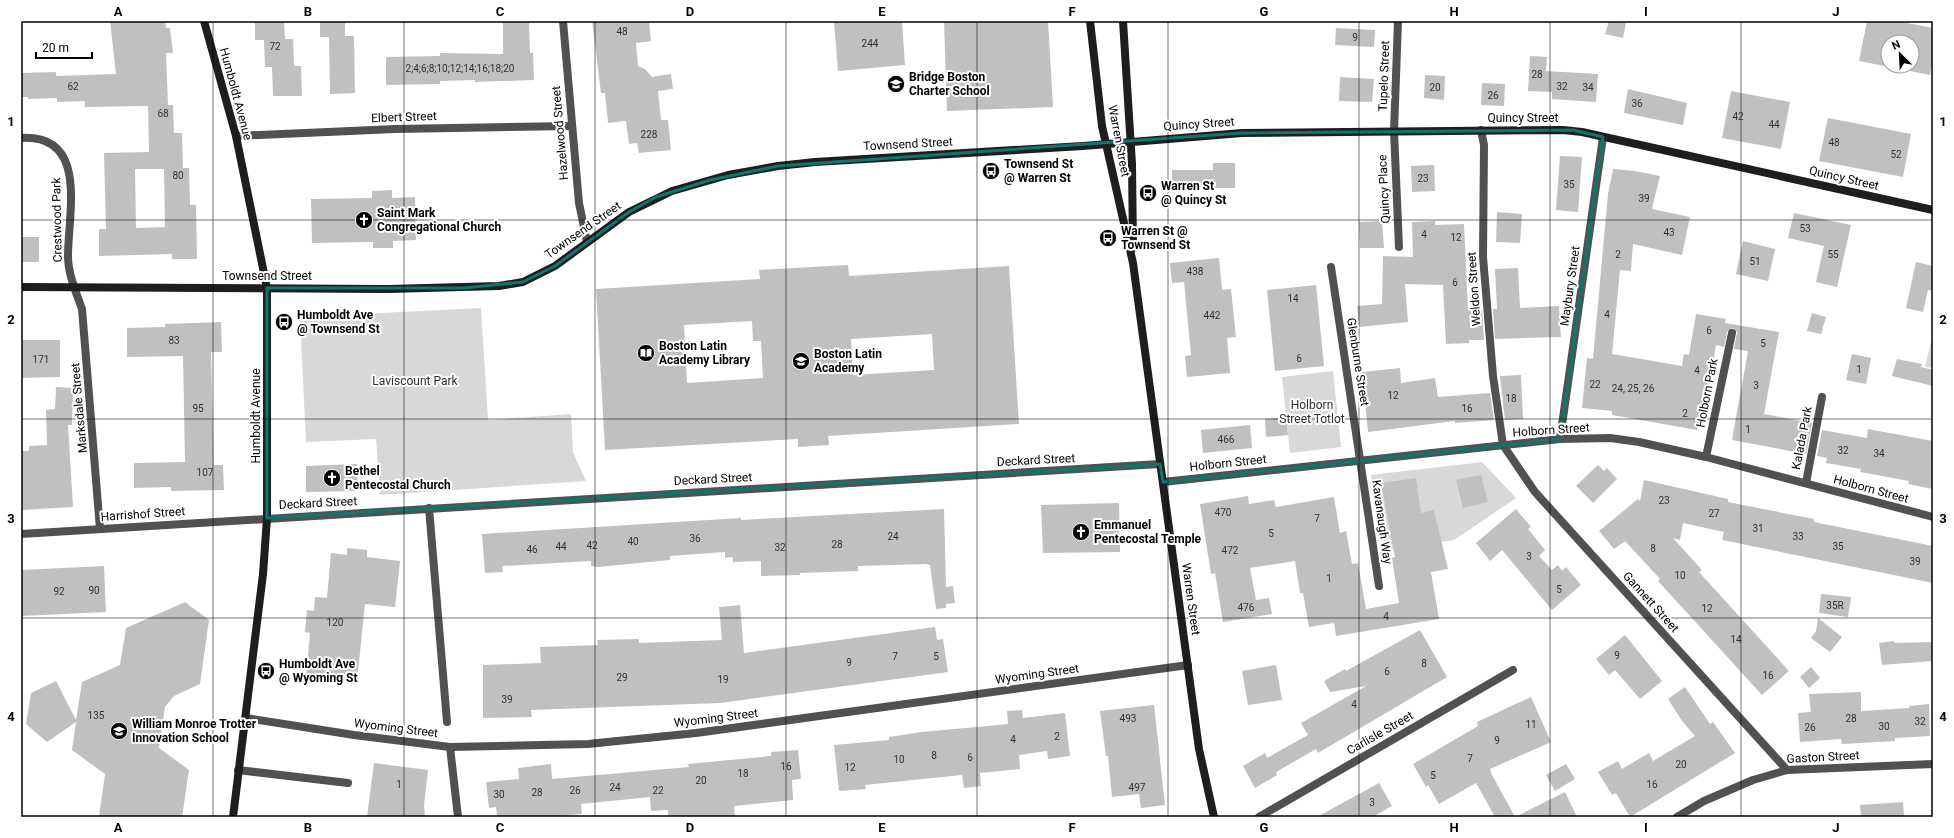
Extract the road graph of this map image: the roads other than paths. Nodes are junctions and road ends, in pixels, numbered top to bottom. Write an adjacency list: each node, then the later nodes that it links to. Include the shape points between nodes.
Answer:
1 (204, 21): 9 (main road, Humboldt Avenue)
2 (563, 21): 6 (street, Hazelwood Street)
3 (1090, 21): 13 (main road, Warren Street)
4 (1123, 21): 12 (main road, Warren Street)
5 (1398, 21): 8 (street, Tupelo Street)
6 (572, 126): 9 (street, Elbert Street, via 395,129); 15 (street, Hazelwood Street, via 579,203)
7 (1481, 130): 8 (main road, Quincy Street); 10 (main road, Quincy Street, via 1564,130); 25 (street, Weldon Street, via 1484,145 1483,257 1493,376)
8 (1394, 131): 12 (main road, Quincy Street, via 1242,133); 16 (street, Quincy Place)
9 (236, 136): 21 (main road, Humboldt Avenue)
10 (1603, 136): 14 (main road, Quincy Street); 24 (street, Maybury Street)
11 (21, 138): 20 (street, Crestwood Park, via 33,137 50,142 59,148 66,160 71,184 68,258)
12 (1131, 142): 13 (main road, Quincy Street); 17 (main road, Warren Street)
13 (1106, 144): 15 (main road, Townsend Street, via 815,162 745,172 691,185 656,197 629,212); 17 (main road, Warren Street)
14 (1933, 210)
15 (587, 242): 21 (main road, Townsend Street, via 555,266 522,282 499,286 389,289)
16 (1399, 247)
17 (1133, 263): 28 (main road, Warren Street)
18 (1331, 267): 27 (street, Glenburne Street)
19 (21, 286): 20 (main road, Townsend Street)
20 (73, 286): 21 (main road, Townsend Street); 34 (street, Marksdale Street, via 82,309)
21 (267, 288): 33 (main road, Humboldt Avenue)
22 (1732, 333): 26 (street, Holborn Park)
23 (1822, 397): 30 (street, Kalada Park)
24 (1560, 439): 25 (street, Holborn Street); 26 (street, Holborn Street, via 1610,438)
25 (1502, 445): 27 (street, Holborn Street); 44 (street, Gannett Street, via 1535,492)
26 (1706, 457): 30 (street, Holborn Street)
27 (1362, 461): 29 (street, Holborn Street); 36 (street, Kavanaugh Way)
28 (1160, 464): 29 (main road, Warren Street); 31 (street, Deckard Street)
29 (1163, 482): 37 (main road, Warren Street)
30 (1806, 483): 32 (street, Holborn Street)
31 (429, 508): 33 (street, Deckard Street); 40 (street)
32 (1933, 517)
33 (267, 518): 34 (street, Harrishof Street); 39 (main road, Humboldt Avenue)
34 (100, 529): 35 (street, Harrishof Street)
35 (21, 534)
36 (1379, 586)
37 (1188, 666): 41 (street, Wyoming Street, via 649,739); 48 (main road, Warren Street, via 1201,762)
38 (1513, 670): 49 (street, Carlisle Street)
39 (246, 718): 41 (street, Wyoming Street); 43 (main road, Humboldt Avenue)
40 (447, 722)
41 (450, 748): 47 (street)
42 (1933, 764): 44 (street, Gaston Street)
43 (238, 770): 45 (street); 46 (main road, Humboldt Avenue)
44 (1786, 770): 50 (street, Gaston Street, via 1704,800)
45 (348, 783)
46 (233, 817)
47 (458, 817)
48 (1214, 817)
49 (1259, 817)
50 (1677, 817)

